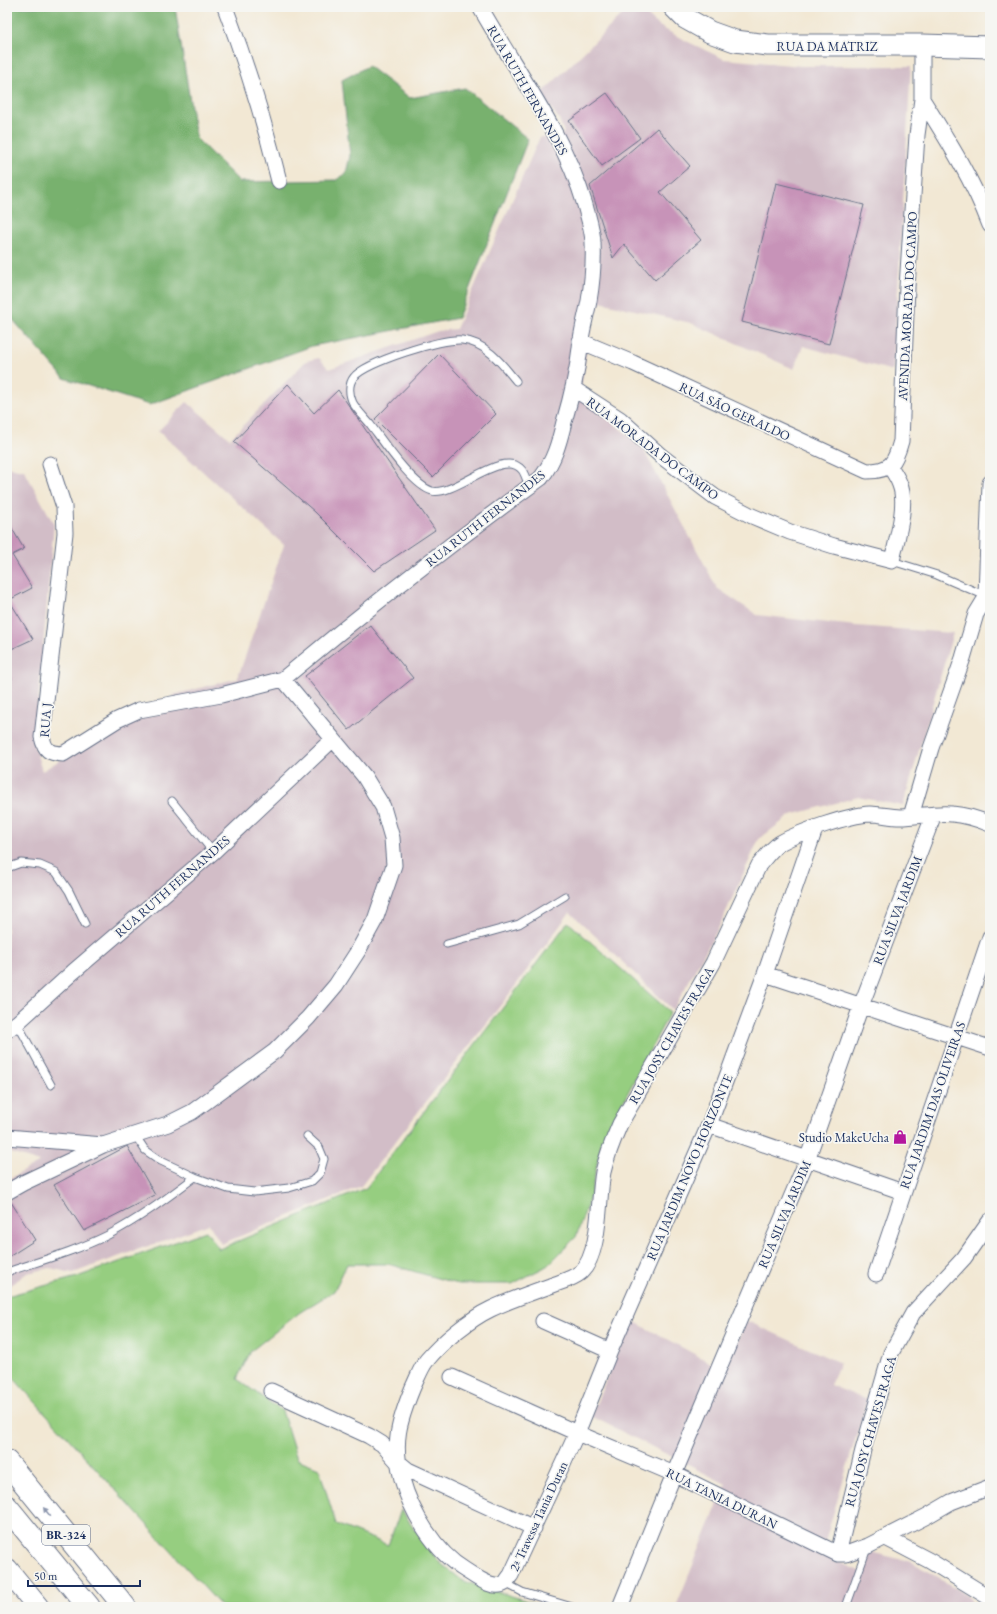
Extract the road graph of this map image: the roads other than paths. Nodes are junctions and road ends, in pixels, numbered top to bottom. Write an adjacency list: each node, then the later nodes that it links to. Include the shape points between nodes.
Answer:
1 (225, 7): 7 (street, via 245,59)
2 (480, 7): 9 (street, RUA RUTH FERNANDES, via 551,127 578,182 588,215 593,243 589,301)
3 (674, 7): 4 (street, RUA DA MATRIZ, via 685,18 710,32 735,40 768,45)
4 (922, 45): 5 (street, RUA DA MATRIZ); 6 (street, AVENIDA MORADA DO CAMPO)
5 (990, 47)
6 (922, 99): 8 (street, via 973,185); 13 (street, AVENIDA MORADA DO CAMPO, via 917,135 908,279 901,441)
7 (280, 181)
8 (990, 225)
9 (580, 341): 11 (street, RUA RUTH FERNANDES); 13 (street, RUA SÃO GERALDO, via 867,471 879,471)
10 (516, 381): 15 (lane, via 500,361 486,350 462,340 447,341 373,364 355,376 350,391 353,403 396,459 419,483 432,491 446,490 502,464 521,469)
11 (574, 389): 15 (street, RUA RUTH FERNANDES, via 550,467); 16 (street, RUA MORADA DO CAMPO, via 620,419 661,456 715,497 790,532)
12 (50, 464): 18 (street, RUA J, via 64,507 65,533 42,737 44,747 63,754 117,720 139,710 221,695)
13 (890, 466): 16 (street, via 901,485 902,499)
14 (990, 483): 17 (street)
15 (529, 487): 18 (street, RUA RUTH FERNANDES, via 381,598)
16 (892, 561): 17 (lane)
17 (988, 594): 22 (street, via 976,614)
18 (283, 679): 19 (street)
19 (333, 739): 25 (street, RUA RUTH FERNANDES); 38 (street, via 364,776 383,807 392,838 394,865 375,920 336,985 275,1051 192,1112 168,1124)
20 (172, 801): 25 (lane)
21 (934, 814): 22 (street, RUA JOSY CHAVES FRAGA); 23 (street, RUA JOSY CHAVES FRAGA, via 951,814); 32 (street, RUA SILVA JARDIM)
22 (911, 816): 24 (street, RUA JOSY CHAVES FRAGA, via 855,816)
23 (990, 824)
24 (815, 829): 31 (street, RUA JARDIM NOVO HORIZONTE); 51 (street, RUA JOSY CHAVES FRAGA, via 780,843 759,865 713,963 620,1124 606,1157 595,1244 581,1272 490,1310 447,1339)
25 (213, 852): 33 (street, RUA RUTH FERNANDES)
26 (7, 868): 28 (lane, via 21,863 40,865 56,872 69,891)
27 (565, 896): 30 (lane, via 519,924)
28 (85, 924)
29 (989, 943): 34 (street, RUA JARDIM DAS OLIVEIRAS)
30 (447, 944)
31 (765, 974): 32 (street); 37 (street, RUA JARDIM NOVO HORIZONTE)
32 (861, 1006): 34 (street); 42 (street, RUA SILVA JARDIM)
33 (12, 1026): 36 (lane)
34 (955, 1036): 35 (street); 45 (street, RUA JARDIM DAS OLIVEIRAS)
35 (990, 1048)
36 (51, 1085)
37 (709, 1125): 42 (street); 50 (street, RUA JARDIM NOVO HORIZONTE)
38 (135, 1135): 41 (street); 43 (lane, via 145,1150 161,1162)
39 (307, 1136): 43 (lane, via 319,1147 324,1159 320,1173 312,1181 289,1188 254,1192 228,1189)
40 (7, 1137): 41 (street)
41 (103, 1145): 44 (street)
42 (807, 1160): 45 (street); 57 (street, RUA SILVA JARDIM)
43 (195, 1178): 47 (lane, via 147,1213 107,1236)
44 (7, 1192)
45 (903, 1192): 48 (street, RUA JARDIM DAS OLIVEIRAS)
46 (990, 1221): 63 (street, RUA JOSY CHAVES FRAGA, via 964,1258 913,1313 891,1353 865,1442)
47 (7, 1272)
48 (876, 1274)
49 (543, 1321): 50 (street)
50 (610, 1351): 54 (street, RUA JARDIM NOVO HORIZONTE)
51 (426, 1361): 55 (street, 2ª Travessa Tania Duran, via 404,1409 398,1432)
52 (452, 1377): 54 (street, RUA TANIA DURAN)
53 (271, 1391): 55 (street, via 369,1436 382,1444)
54 (577, 1433): 57 (street, RUA TANIA DURAN); 60 (street, 2ª Travessa Tania Duran)
55 (397, 1461): 60 (street, via 408,1470); 65 (street, 2ª Travessa Tania Duran, via 412,1507 425,1529 444,1552 458,1566 489,1583 497,1585)
56 (7, 1462): 69 (highway, BR-324, one-way to 56)
57 (674, 1474): 63 (street, RUA TANIA DURAN); 71 (street, RUA SILVA JARDIM)
58 (990, 1487): 61 (street, via 952,1502)
59 (7, 1507): 68 (highway, BR-324)
60 (534, 1528): 65 (street, 2ª Travessa Tania Duran)
61 (886, 1538): 62 (street); 66 (street)
62 (868, 1546): 63 (street, via 846,1554); 72 (lane)
63 (838, 1554)
64 (7, 1569): 67 (street)
65 (505, 1582): 70 (lane, via 522,1592)
66 (990, 1598)
67 (38, 1607)
68 (89, 1607)
69 (125, 1607)
70 (572, 1607)
71 (620, 1607)
72 (846, 1607)

